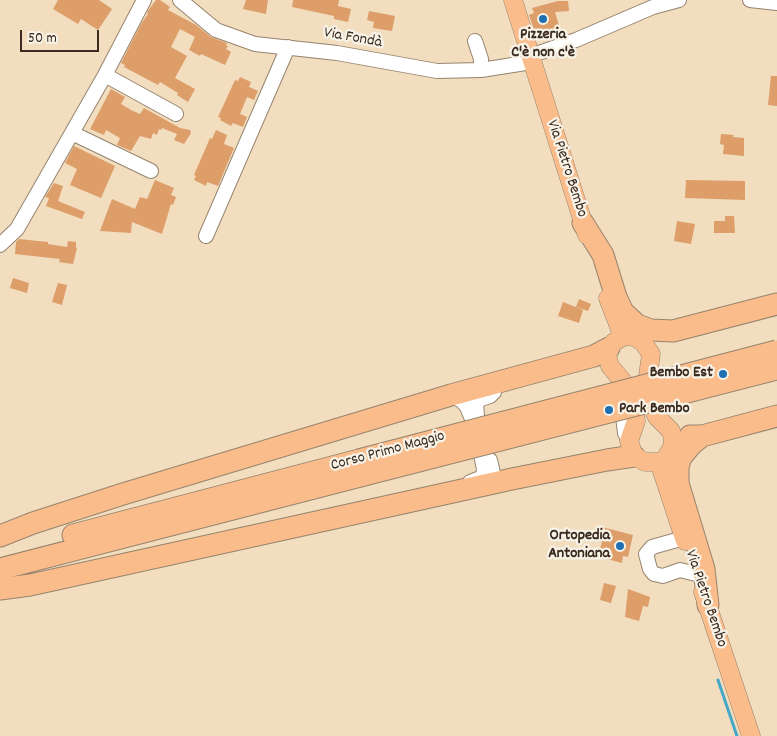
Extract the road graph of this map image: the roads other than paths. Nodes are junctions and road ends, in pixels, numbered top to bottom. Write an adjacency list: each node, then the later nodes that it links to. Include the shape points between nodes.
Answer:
1 (144, 0): 11 (street)
2 (180, 0): 8 (street, Via Fondà, via 216,30 255,44)
3 (512, 0): 9 (main road, Via Pietro Bembo)
4 (679, 0): 9 (street, Via Fondà, via 653,7)
5 (750, 0): 6 (street)
6 (777, 3)
7 (475, 42): 10 (street)
8 (288, 47): 10 (street, Via Fondà, via 437,71); 16 (street)
9 (531, 59): 10 (street, Via Fondà); 15 (main road, Via Pietro Bembo)
10 (482, 70)
11 (105, 75): 12 (street); 13 (street)
12 (176, 114)
13 (72, 133): 14 (street); 17 (street, via 17,229)
14 (151, 171)
15 (583, 223): 19 (highway, via 603,255 623,312 637,325 651,330); 20 (main road, Via Pietro Bembo, via 605,292)
16 (206, 236)
17 (0, 245)
18 (774, 306): 19 (highway)
19 (673, 331): 21 (highway, via 660,339)
20 (616, 342): 21 (main road, via 632,336); 24 (highway, via 594,356); 29 (main road, Via Pietro Bembo, via 607,355 615,374 629,389 636,421)
21 (644, 342): 31 (main road, Via Pietro Bembo, via 651,354 647,383 654,411 673,439)
22 (777, 351): 32 (highway, Corso Primo Maggio, bridge)
23 (777, 369): 32 (highway, Corso Primo Maggio, bridge)
24 (495, 383): 25 (highway); 27 (street, via 494,392 476,402)
25 (451, 395): 27 (street, via 468,408); 35 (highway, via 114,497)
26 (777, 416): 28 (highway)
27 (475, 426): 30 (street)
28 (702, 436): 31 (highway, via 690,436 677,442); 41 (highway, via 681,457 678,483 704,569)
29 (632, 448): 31 (main road, via 645,462); 33 (highway, via 607,460)
30 (481, 455): 33 (street, via 490,460 494,477); 34 (street, via 483,477 468,482)
31 (665, 455): 36 (main road, Via Pietro Bembo)
32 (361, 467): 37 (highway, Corso Primo Maggio); 38 (highway, Corso Primo Maggio)
33 (512, 479): 34 (highway)
34 (457, 491): 40 (highway, via 49,581)
35 (0, 536)
36 (684, 538): 39 (main road, Via Pietro Bembo); 39 (street, via 652,547 646,554 650,569 654,574 663,576 680,570)
37 (0, 554)
38 (0, 569)
39 (696, 574): 41 (main road, Via Pietro Bembo)
40 (0, 588)
41 (708, 605): 42 (main road, Via Pietro Bembo)
42 (751, 736)

